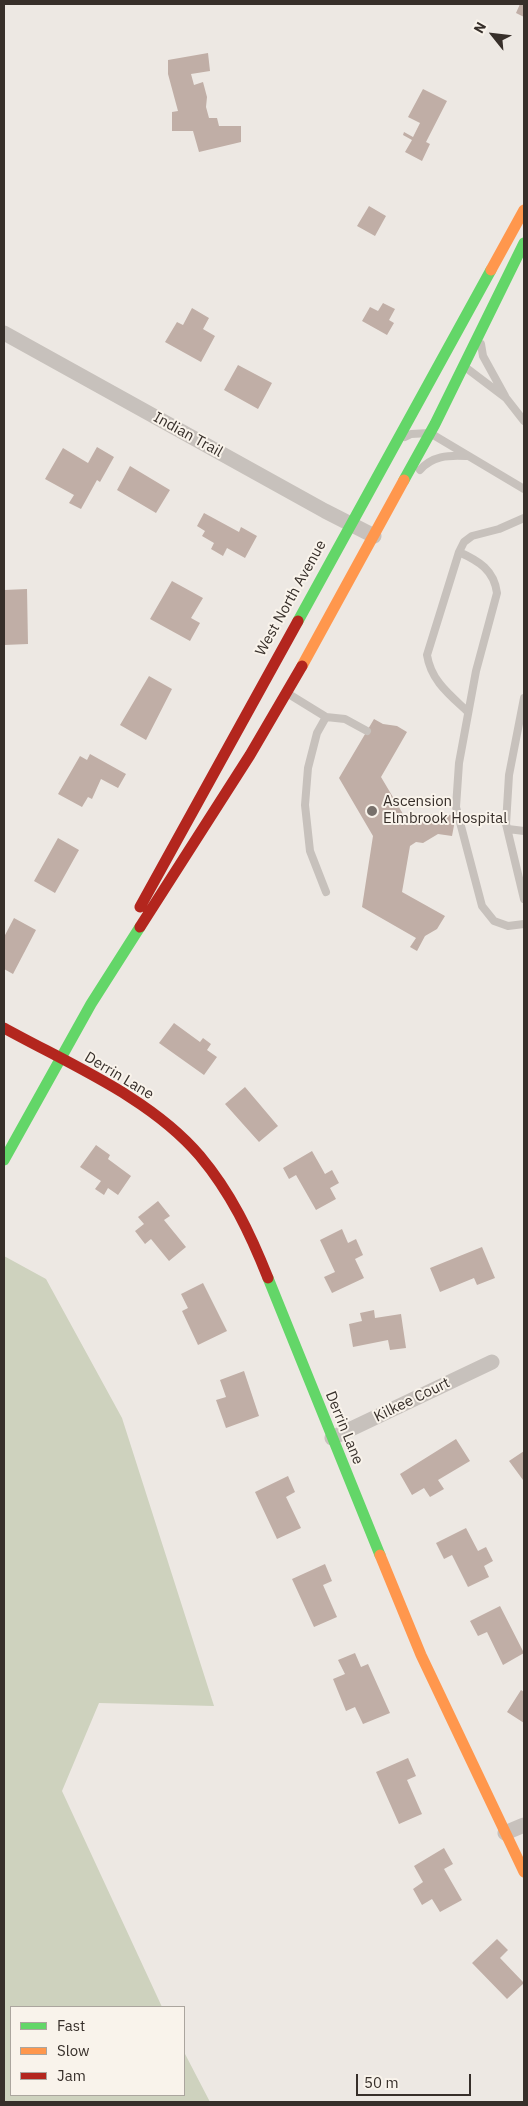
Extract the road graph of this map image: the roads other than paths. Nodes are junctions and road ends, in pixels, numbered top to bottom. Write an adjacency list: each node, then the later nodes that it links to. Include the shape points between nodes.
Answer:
1 (524, 210): 2 (main road, West North Avenue)
2 (509, 236): 6 (lane, via 464,332 460,348); 10 (main road, West North Avenue)
3 (524, 243): 5 (main road, West North Avenue)
4 (4, 332): 15 (street, Indian Trail)
5 (479, 334): 6 (main road, West North Avenue); 7 (lane, via 483,356)
6 (464, 366): 7 (lane); 9 (main road, West North Avenue)
7 (506, 398): 8 (lane)
8 (524, 421)
9 (430, 433): 10 (lane, via 411,434); 11 (lane); 14 (main road, West North Avenue)
10 (395, 442): 15 (main road, West North Avenue)
11 (468, 457): 12 (lane); 14 (lane, via 448,455 434,458 421,468)
12 (524, 489)
13 (524, 518): 17 (lane, via 472,536)
14 (382, 522): 16 (main road, West North Avenue)
15 (350, 524): 16 (street, Indian Trail); 18 (main road, West North Avenue)
16 (374, 536): 18 (main road, West North Avenue)
17 (459, 552): 20 (lane, via 427,655 429,669 445,691); 20 (lane, via 479,561 495,582 497,594)
18 (275, 686): 21 (lane); 29 (main road, West North Avenue, via 150,886); 29 (main road, West North Avenue, via 250,755)
19 (524, 698): 23 (lane, via 509,775)
20 (468, 712): 28 (lane, via 456,807 482,906 494,921 508,926)
21 (326, 717): 22 (lane, via 345,720); 26 (lane, via 317,733 308,768 305,805 310,851)
22 (367, 731)
23 (508, 829): 24 (lane); 25 (lane)
24 (524, 831)
25 (521, 869): 27 (lane)
26 (326, 892)
27 (524, 899)
28 (524, 924)
29 (91, 1004): 31 (main road, West North Avenue)
30 (4, 1028): 31 (main road, Derrin Lane)
31 (60, 1059): 32 (main road, West North Avenue); 34 (main road, Derrin Lane, via 160,1118 199,1156 225,1190 247,1226)
32 (4, 1160)
33 (492, 1362): 34 (street, Kilkee Court)
34 (332, 1438): 36 (main road, Derrin Lane, via 421,1655)
35 (524, 1825): 36 (street)
36 (505, 1833): 37 (main road, Derrin Lane)
37 (524, 1872)

